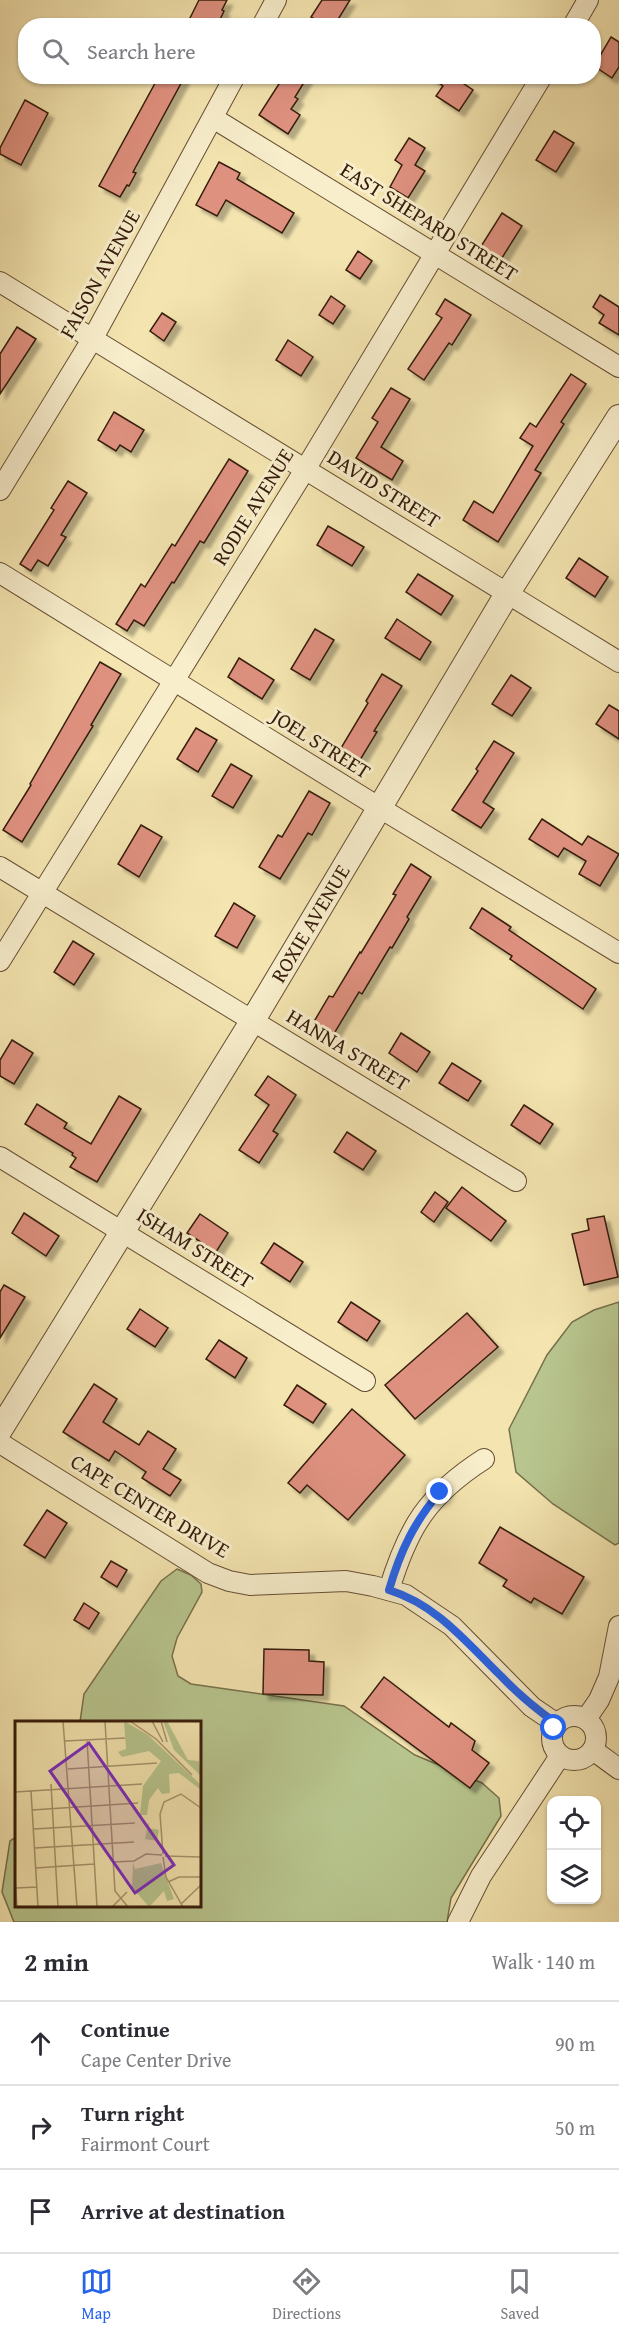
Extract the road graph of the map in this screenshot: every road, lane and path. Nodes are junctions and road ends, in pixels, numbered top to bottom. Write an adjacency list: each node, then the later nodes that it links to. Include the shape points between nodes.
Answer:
1 (276, 0): 3 (street)
2 (588, 0): 4 (street)
3 (266, 18)
4 (578, 18)
5 (231, 84): 7 (street, FAISON AVENUE)
6 (537, 84): 8 (street, RODIE AVENUE)
7 (213, 118): 8 (street, EAST SHEPARD STREET); 10 (street, FAISON AVENUE)
8 (435, 254): 11 (street, EAST SHEPARD STREET); 13 (street, RODIE AVENUE)
9 (0, 282): 10 (street, DAVID STREET)
10 (93, 338): 13 (street, DAVID STREET); 14 (street, FAISON AVENUE)
11 (619, 367)
12 (619, 417): 16 (street, ROXIE AVENUE)
13 (306, 468): 16 (street, DAVID STREET); 18 (street, RODIE AVENUE)
14 (0, 490)
15 (0, 573): 18 (street, JOEL STREET)
16 (507, 594): 17 (street, DAVID STREET); 19 (street, ROXIE AVENUE)
17 (619, 662)
18 (173, 681): 19 (street, JOEL STREET); 21 (street, RODIE AVENUE)
19 (380, 808): 22 (street, JOEL STREET); 24 (street, ROXIE AVENUE)
20 (0, 867): 21 (street, HANNA STREET)
21 (42, 892): 23 (street, RODIE AVENUE); 24 (street, HANNA STREET)
22 (619, 953)
23 (0, 961)
24 (253, 1020): 26 (street, HANNA STREET); 27 (street, ROXIE AVENUE)
25 (0, 1156): 27 (street, ISHAM STREET)
26 (516, 1181)
27 (122, 1232): 28 (street, ISHAM STREET); 29 (street, ROXIE AVENUE)
28 (365, 1381)
29 (0, 1430)
30 (0, 1443): 32 (street, CAPE CENTER DRIVE, via 208,1573 229,1581 250,1585 346,1581)
31 (484, 1459): 32 (street, via 440,1492 424,1511 398,1559)
32 (389, 1590): 35 (street, CAPE CENTER DRIVE, via 406,1595 452,1626 532,1707)
33 (619, 1626): 34 (street, via 609,1677)
34 (586, 1719): 35 (street, via 572,1715); 36 (street, via 595,1729)
35 (557, 1724): 37 (street, via 552,1743)
36 (593, 1750): 37 (street, via 582,1759 567,1760); 38 (street)
37 (560, 1756): 39 (street, via 481,1876)
38 (619, 1769)
39 (459, 1922)

